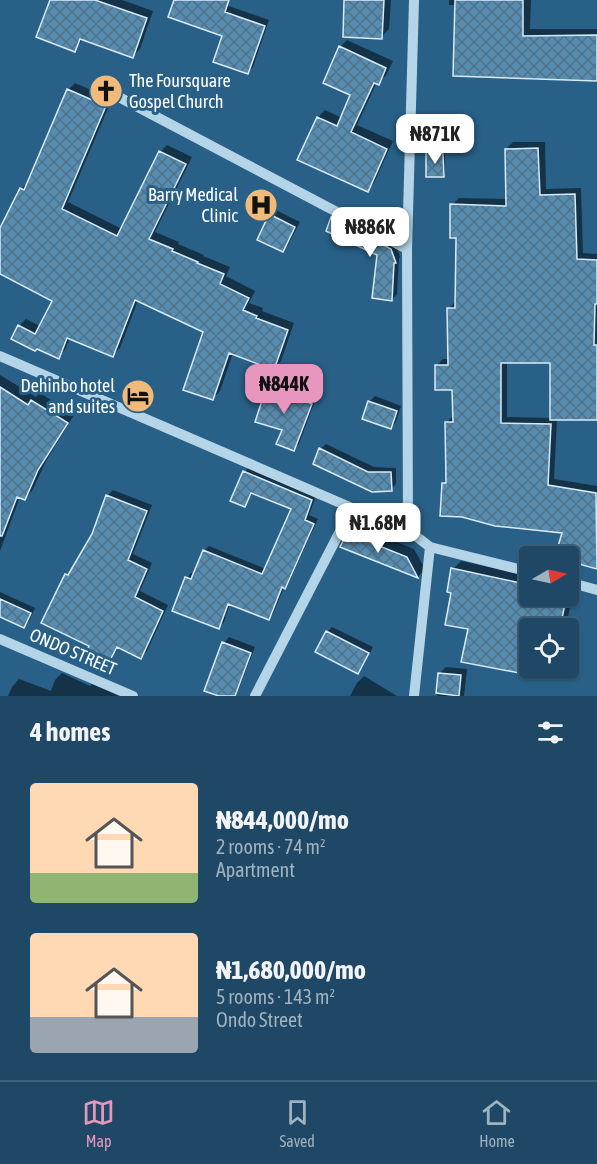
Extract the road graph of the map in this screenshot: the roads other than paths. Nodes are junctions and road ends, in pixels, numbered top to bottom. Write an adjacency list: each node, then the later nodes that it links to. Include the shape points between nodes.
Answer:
1 (414, 0): 3 (street)
2 (98, 87): 3 (street)
3 (407, 249): 6 (street)
4 (0, 356): 5 (street)
5 (352, 508): 6 (street); 13 (street)
6 (408, 530): 7 (street)
7 (430, 547): 8 (street); 14 (street)
8 (519, 569)
9 (579, 585): 10 (street)
10 (597, 590)
11 (0, 639): 12 (street, ONDO STREET)
12 (133, 696)
13 (255, 696)
14 (414, 696)

